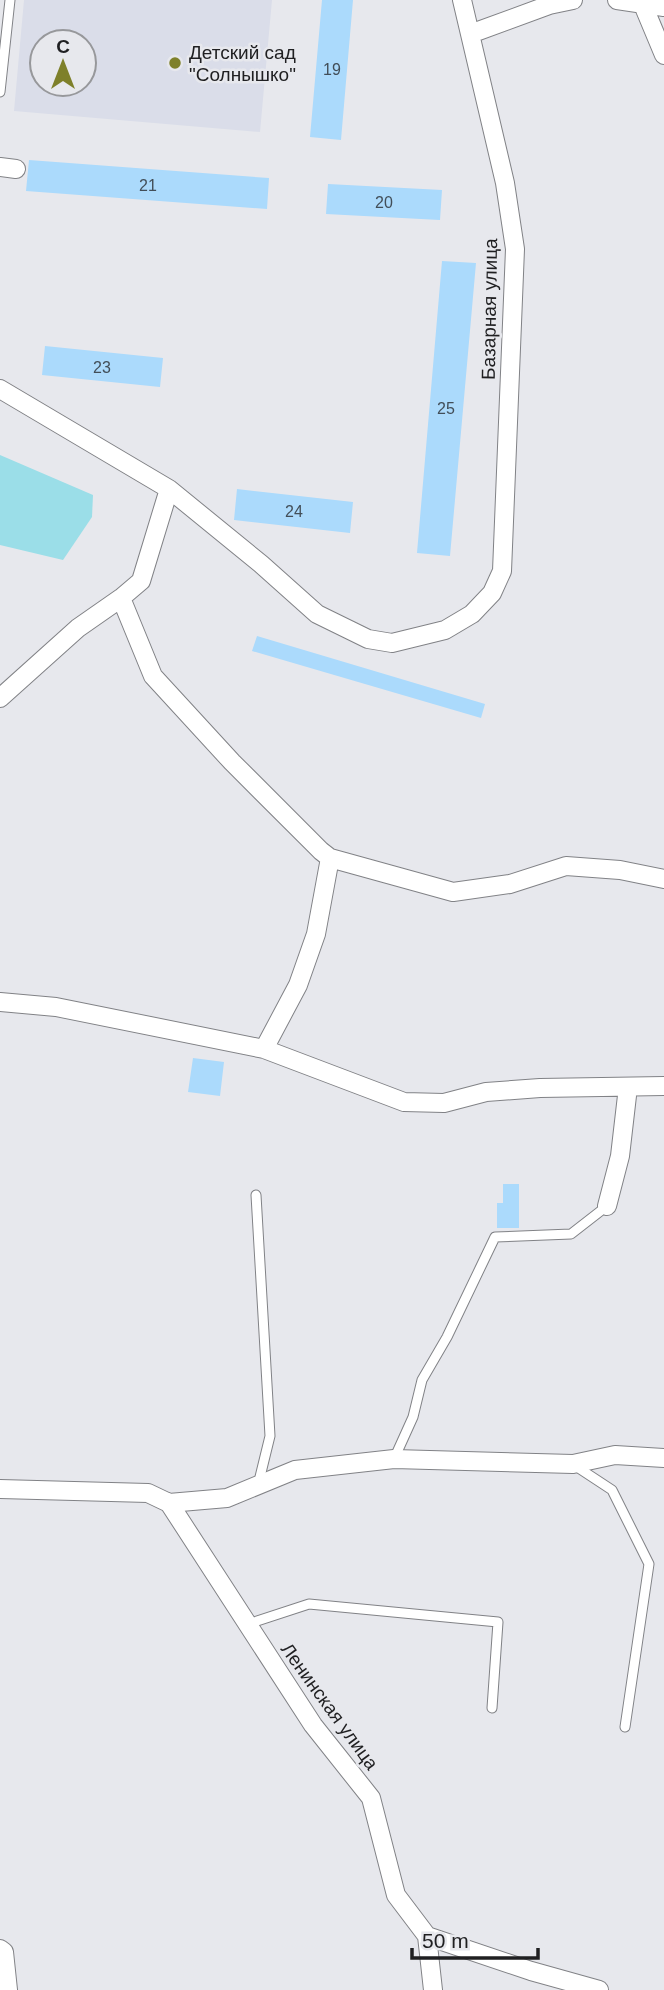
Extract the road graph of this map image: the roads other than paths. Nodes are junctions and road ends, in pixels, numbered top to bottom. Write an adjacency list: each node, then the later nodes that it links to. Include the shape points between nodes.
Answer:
1 (10, 0): 9 (lane)
2 (462, 0): 7 (street, Базарная улица)
3 (573, 0): 7 (street)
4 (617, 0): 5 (street)
5 (641, 3): 6 (street); 8 (street)
6 (664, 7)
7 (470, 34): 11 (street, Базарная улица, via 505,183 514,249 502,571 492,593 472,614 445,630 392,643 368,639 317,614)
8 (664, 55)
9 (0, 92)
10 (0, 389): 11 (street)
11 (169, 489): 12 (street, via 141,581)
12 (121, 598): 13 (street, via 78,628); 14 (street, via 153,676)
13 (0, 698)
14 (330, 858): 15 (street, via 453,892 510,884 566,866); 17 (street, via 316,934 298,985)
15 (664, 879)
16 (0, 1002): 17 (street, via 56,1007)
17 (264, 1049): 19 (street, via 404,1102 444,1103 500,1091)
18 (664, 1086): 19 (street)
19 (628, 1087): 21 (street, via 620,1156)
20 (256, 1195): 25 (lane, via 270,1436)
21 (607, 1206): 23 (lane, via 571,1234 495,1237 422,1380 413,1417)
22 (664, 1458): 24 (street, via 615,1455)
23 (394, 1459): 24 (street); 25 (street, via 295,1470)
24 (573, 1464): 30 (lane, via 612,1490 649,1564)
25 (258, 1485): 27 (street, via 228,1498)
26 (0, 1489): 27 (street, via 148,1493)
27 (169, 1503): 28 (street, Ленинская улица)
28 (248, 1624): 29 (lane, via 309,1604 498,1622); 31 (street, Ленинская улица, via 313,1725 371,1798 396,1895)
29 (492, 1708)
30 (625, 1727)
31 (427, 1936): 34 (street); 35 (street)
32 (0, 1949): 33 (street)
33 (8, 1990)
34 (433, 1990)
35 (599, 1990)

